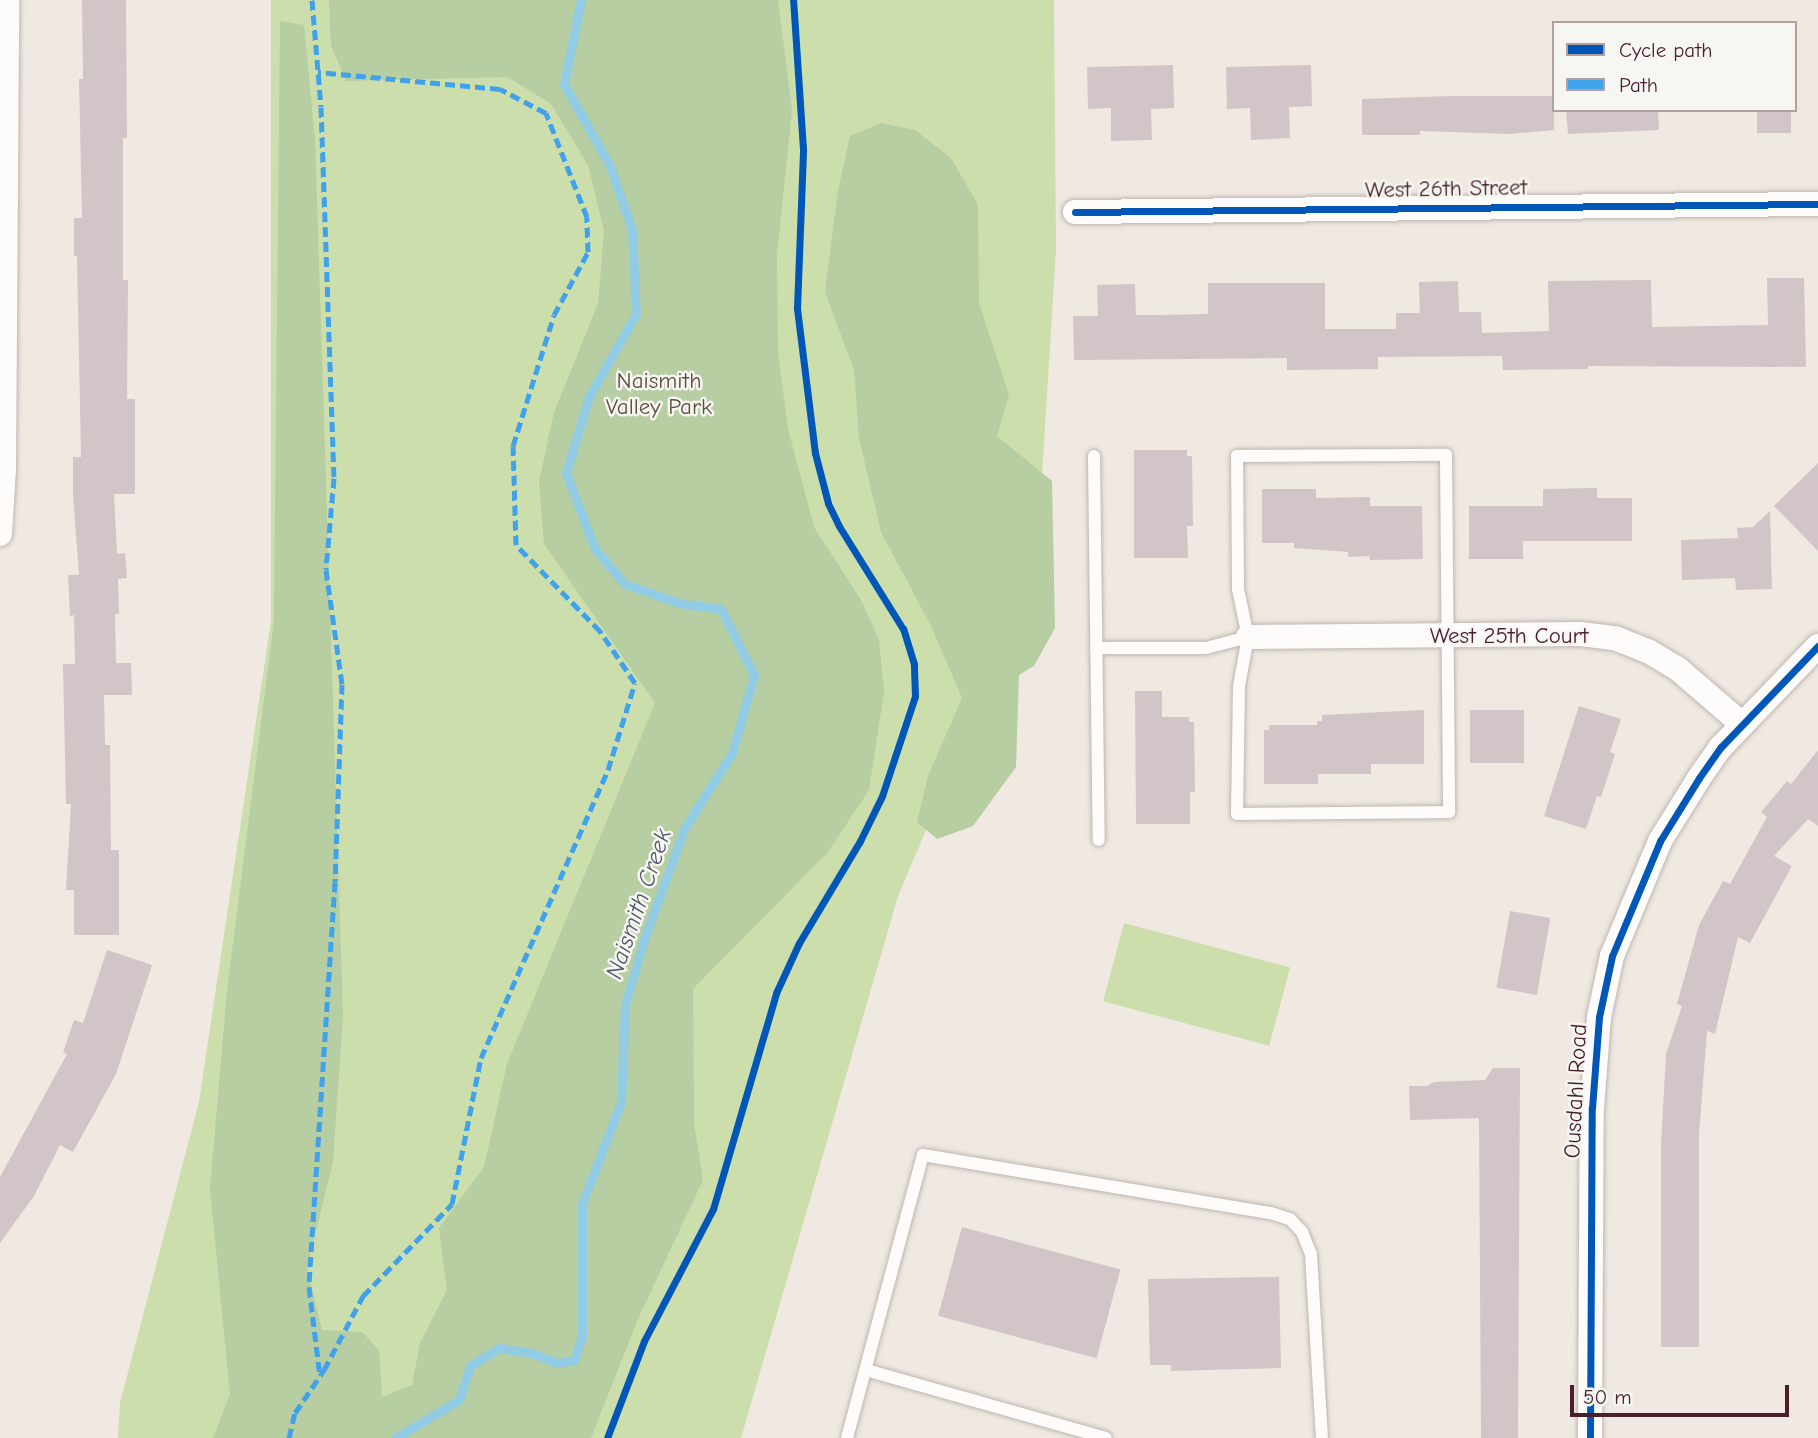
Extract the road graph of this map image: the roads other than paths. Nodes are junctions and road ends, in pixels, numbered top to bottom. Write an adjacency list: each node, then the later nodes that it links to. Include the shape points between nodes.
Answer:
1 (7, 0): 5 (street, via 5,469)
2 (1818, 204): 3 (street, West 26th Street)
3 (1075, 212)
4 (1094, 456): 9 (lane)
5 (0, 534)
6 (1447, 635): 7 (street, West 25th Court); 7 (lane, via 1449,812 1237,814 1239,685); 7 (lane, via 1446,456 1237,456 1238,589); 10 (street, West 25th Court, via 1615,638 1678,668)
7 (1248, 637): 9 (lane, via 1206,648)
8 (1818, 646): 10 (street, Ousdahl Road)
9 (1096, 648): 11 (lane)
10 (1742, 724): 16 (street, Ousdahl Road, via 1721,747 1660,841 1612,956 1599,1017 1592,1108)
11 (1098, 840)
12 (866, 1370): 13 (lane); 14 (lane); 15 (lane, via 923,1155 1290,1219 1302,1232 1311,1254)
13 (847, 1438)
14 (1106, 1438)
15 (1322, 1438)
16 (1590, 1438)

